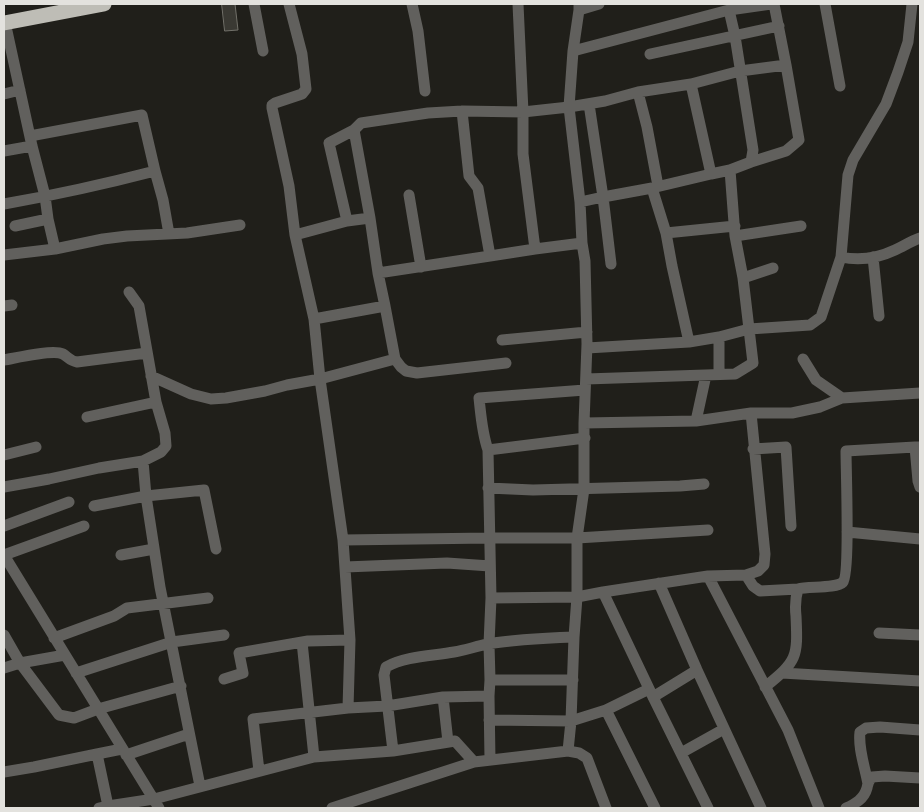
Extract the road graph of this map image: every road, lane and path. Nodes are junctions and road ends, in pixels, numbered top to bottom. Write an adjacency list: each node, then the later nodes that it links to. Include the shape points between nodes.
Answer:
1 (102, 4): 12 (highway)
2 (254, 4): 15 (street)
3 (289, 4): 52 (street, via 302,54 306,89 302,94 274,103 272,108 289,186)
4 (412, 4): 23 (street)
5 (518, 4): 29 (street)
6 (599, 4): 10 (street)
7 (772, 4): 11 (street); 13 (street)
8 (825, 4): 21 (street)
9 (912, 4): 59 (street, via 908,42 898,72 886,104 853,160 848,175)
10 (579, 7): 16 (street)
11 (729, 10): 14 (street); 16 (street)
12 (5, 22): 22 (street)
13 (779, 26): 14 (street); 18 (street)
14 (735, 36): 17 (street); 19 (street)
15 (263, 51)
16 (574, 51): 27 (street)
17 (650, 54)
18 (786, 65): 19 (street); 33 (street, via 799,140 786,151)
19 (740, 71): 20 (street); 33 (street, via 753,150)
20 (691, 84): 24 (street); 36 (street)
21 (840, 86)
22 (20, 90): 25 (street); 31 (street)
23 (425, 91)
24 (638, 92): 26 (street); 37 (street, via 647,127)
25 (4, 94)
26 (589, 104): 27 (street); 40 (street)
27 (569, 108): 29 (street); 41 (street)
28 (462, 111): 29 (street); 30 (street, via 361,123); 58 (street, via 469,176 478,188)
29 (523, 112): 56 (street, via 523,154)
30 (354, 130): 43 (street); 45 (street, via 329,142)
31 (31, 141): 32 (street); 35 (street, via 142,115); 39 (street)
32 (4, 151)
33 (751, 162): 34 (street)
34 (730, 170): 36 (street); 49 (street)
35 (155, 171): 39 (street); 51 (street)
36 (712, 174): 37 (street)
37 (655, 187): 40 (street); 50 (street)
38 (409, 195): 62 (street)
39 (46, 196): 42 (street); 44 (street)
40 (603, 197): 41 (street); 61 (street)
41 (580, 202): 54 (street)
42 (4, 204)
43 (370, 218): 45 (street); 64 (street)
44 (48, 219): 47 (street); 55 (street)
45 (347, 221): 52 (street)
46 (240, 225): 51 (street)
47 (15, 226)
48 (801, 226): 49 (street)
49 (735, 231): 50 (street); 65 (street)
50 (666, 233): 74 (street)
51 (169, 234): 55 (street, via 103,239)
52 (295, 235): 69 (street)
53 (920, 238): 60 (street, via 893,252)
54 (582, 243): 56 (street); 71 (street)
55 (55, 249): 57 (street)
56 (535, 249): 58 (street)
57 (4, 256)
58 (490, 256): 62 (street)
59 (841, 257): 60 (street, via 854,260); 70 (street, via 821,317 810,325)
60 (873, 257): 68 (street)
61 (611, 264)
62 (421, 267): 64 (street)
63 (772, 268): 65 (street)
64 (378, 274): 67 (street)
65 (743, 278): 70 (street)
66 (129, 292): 76 (street, via 139,306)
67 (385, 306): 69 (street); 77 (street)
68 (879, 316)
69 (314, 319): 84 (street)
70 (749, 329): 72 (street); 81 (street, via 753,363 735,374)
71 (587, 332): 73 (street); 75 (street)
72 (718, 337): 74 (street); 81 (street)
73 (502, 340)
74 (689, 342): 75 (street)
75 (587, 348): 85 (street)
76 (147, 354): 79 (street, via 77,362 63,354 47,353); 83 (street)
77 (395, 359): 80 (street, via 406,371 417,373); 84 (street)
78 (803, 359): 87 (street, via 816,380)
79 (4, 360)
80 (506, 363)
81 (718, 374): 82 (street)
82 (706, 375): 85 (street); 91 (street)
83 (152, 376): 84 (street, via 191,394 211,399); 88 (street)
84 (320, 379): 116 (street)
85 (586, 385): 92 (street); 97 (street, via 479,398)
86 (920, 394): 87 (street)
87 (842, 398): 89 (street, via 792,413)
88 (156, 402): 90 (street); 99 (street, via 166,446)
89 (751, 413): 91 (street); 96 (street)
90 (87, 417)
91 (696, 421): 92 (street)
92 (584, 423): 93 (street)
93 (585, 438): 97 (street); 104 (street)
94 (36, 447): 98 (street)
95 (918, 447): 102 (street); 112 (street, via 846,451)
96 (753, 448): 110 (street, via 786,447); 123 (street, via 765,554 764,565)
97 (488, 450): 103 (street)
98 (4, 455)
99 (143, 461): 101 (street); 105 (street)
100 (704, 484): 104 (street)
101 (4, 487)
102 (920, 487)
103 (488, 488): 104 (street); 113 (street)
104 (584, 489): 114 (street)
105 (146, 496): 107 (street); 117 (street); 118 (street, via 204,490)
106 (69, 502): 108 (street)
107 (94, 506)
108 (4, 526)
109 (84, 526): 119 (street)
110 (791, 526)
111 (708, 530): 114 (street)
112 (847, 532): 115 (street); 126 (street, via 843,582)
113 (489, 538): 114 (street); 116 (street); 121 (street)
114 (578, 538): 128 (street)
115 (920, 539)
116 (343, 540): 122 (street)
117 (154, 549): 120 (street); 131 (street)
118 (216, 549)
119 (4, 555): 137 (street)
120 (121, 555)
121 (490, 566): 122 (street, via 447,563); 130 (street)
122 (345, 567): 138 (street)
123 (746, 575): 124 (street); 126 (street, via 760,591)
124 (708, 576): 125 (street); 153 (street)
125 (660, 583): 127 (street); 145 (street)
126 (798, 589): 147 (street, via 795,598 795,655)
127 (603, 592): 128 (street); 154 (street)
128 (577, 597): 130 (street); 136 (street)
129 (208, 598): 131 (street)
130 (491, 598): 141 (street)
131 (164, 603): 137 (street, via 127,608); 139 (street)
132 (879, 633): 133 (street)
133 (920, 635)
134 (4, 636): 143 (street)
135 (224, 636): 139 (street)
136 (574, 637): 141 (street); 150 (street)
137 (54, 638): 142 (street)
138 (350, 640): 140 (street); 158 (street)
139 (172, 642): 146 (street); 152 (street)
140 (302, 642): 148 (street, via 238,653 243,673); 161 (street)
141 (489, 644): 149 (street); 157 (street, via 386,667)
142 (65, 656): 143 (street); 146 (street)
143 (20, 662): 144 (street); 159 (street, via 59,715 74,718)
144 (4, 668)
145 (697, 670): 154 (street); 164 (street)
146 (76, 673): 159 (street)
147 (782, 673): 151 (street); 153 (street)
148 (224, 679)
149 (490, 680): 150 (street); 155 (street)
150 (573, 680): 163 (street)
151 (920, 681)
152 (180, 686): 159 (street); 166 (street)
153 (765, 687): 188 (street, via 788,730)
154 (651, 693): 160 (street); 171 (street)
155 (489, 696): 156 (street); 162 (street)
156 (443, 697): 157 (street); 167 (street)
157 (388, 706): 158 (street); 168 (street)
158 (348, 708): 161 (street)
159 (98, 709): 170 (street)
160 (606, 710): 163 (street); 185 (street)
161 (310, 712): 173 (street); 176 (street, via 253,719)
162 (489, 720): 163 (street); 174 (street)
163 (571, 721): 169 (street)
164 (724, 729): 171 (street); 187 (street)
165 (920, 730): 179 (street, via 880,727 860,732)
166 (189, 734): 170 (street); 180 (street)
167 (448, 742): 168 (street); 175 (street, via 455,741)
168 (393, 751): 173 (street)
169 (568, 751): 174 (street); 184 (street, via 587,758)
170 (124, 752): 172 (street); 181 (street)
171 (681, 753): 186 (street)
172 (97, 754): 177 (street); 182 (street)
173 (314, 758): 176 (street)
174 (490, 760): 175 (street)
175 (474, 762): 183 (street)
176 (259, 771): 180 (street)
177 (4, 772)
178 (920, 778): 179 (street, via 876,776)
179 (868, 784): 189 (street, via 864,795)
180 (200, 786): 181 (street)
181 (156, 803): 182 (street)
182 (104, 807)
183 (332, 808)
184 (606, 808)
185 (655, 808)
186 (708, 808)
187 (761, 808)
188 (819, 808)
189 (846, 808)

